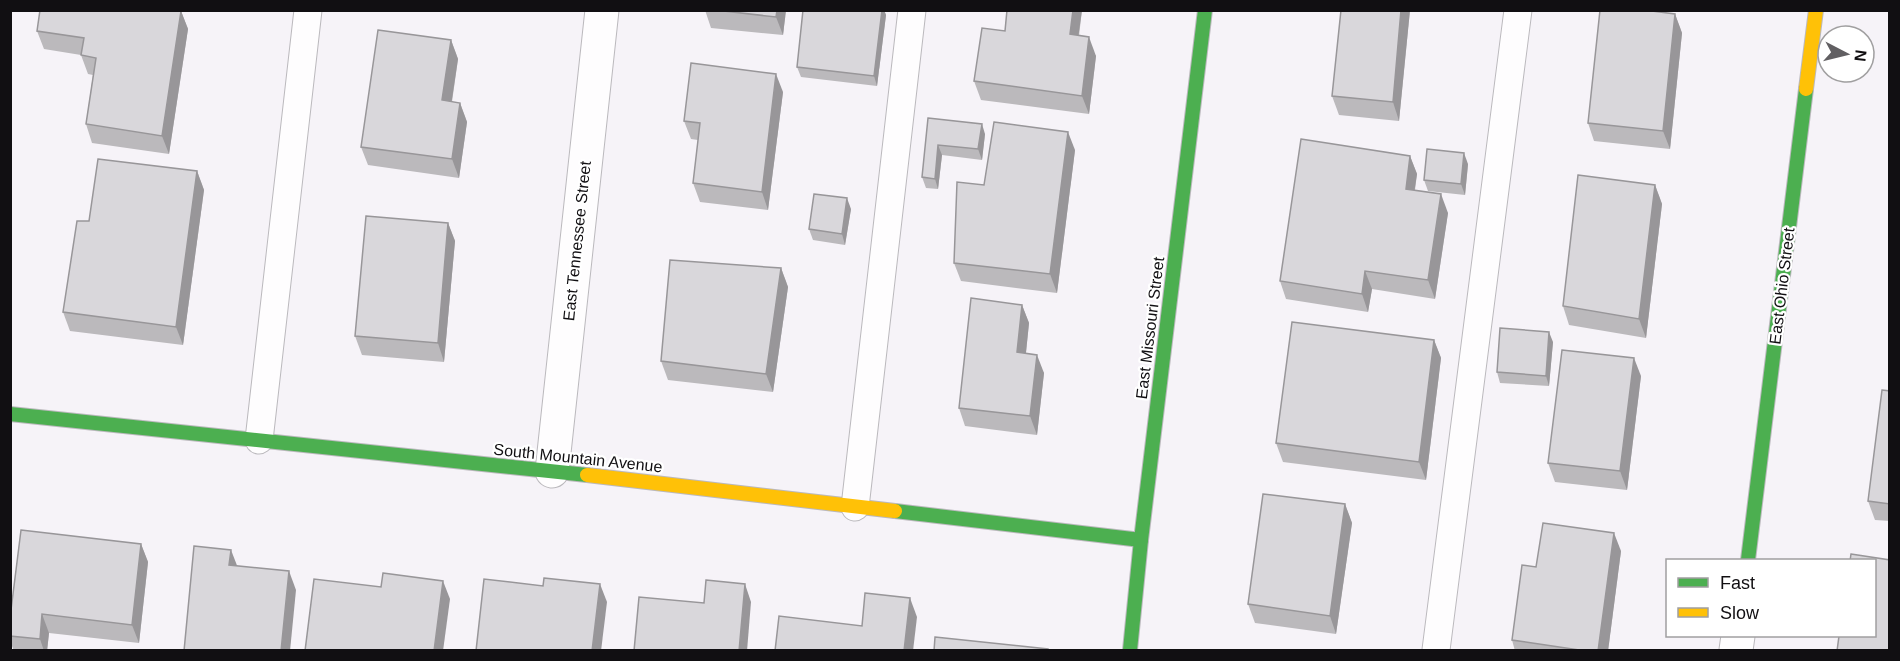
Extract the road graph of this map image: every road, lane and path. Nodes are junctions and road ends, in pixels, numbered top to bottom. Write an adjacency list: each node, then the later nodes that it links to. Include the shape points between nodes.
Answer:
1 (308, 10): 8 (lane)
2 (602, 10): 9 (street, East Tennessee Street)
3 (912, 10): 10 (lane)
4 (1205, 10): 11 (street, East Missouri Street)
5 (1518, 10): 14 (lane)
6 (1816, 10): 12 (street, East Ohio Street)
7 (10, 414): 8 (street, South Mountain Avenue)
8 (259, 440): 9 (street, South Mountain Avenue)
9 (552, 471): 10 (street, South Mountain Avenue)
10 (855, 507): 11 (street, South Mountain Avenue)
11 (1141, 540): 13 (street, East Missouri Street)
12 (1748, 559)
13 (1130, 651)
14 (1436, 651)

